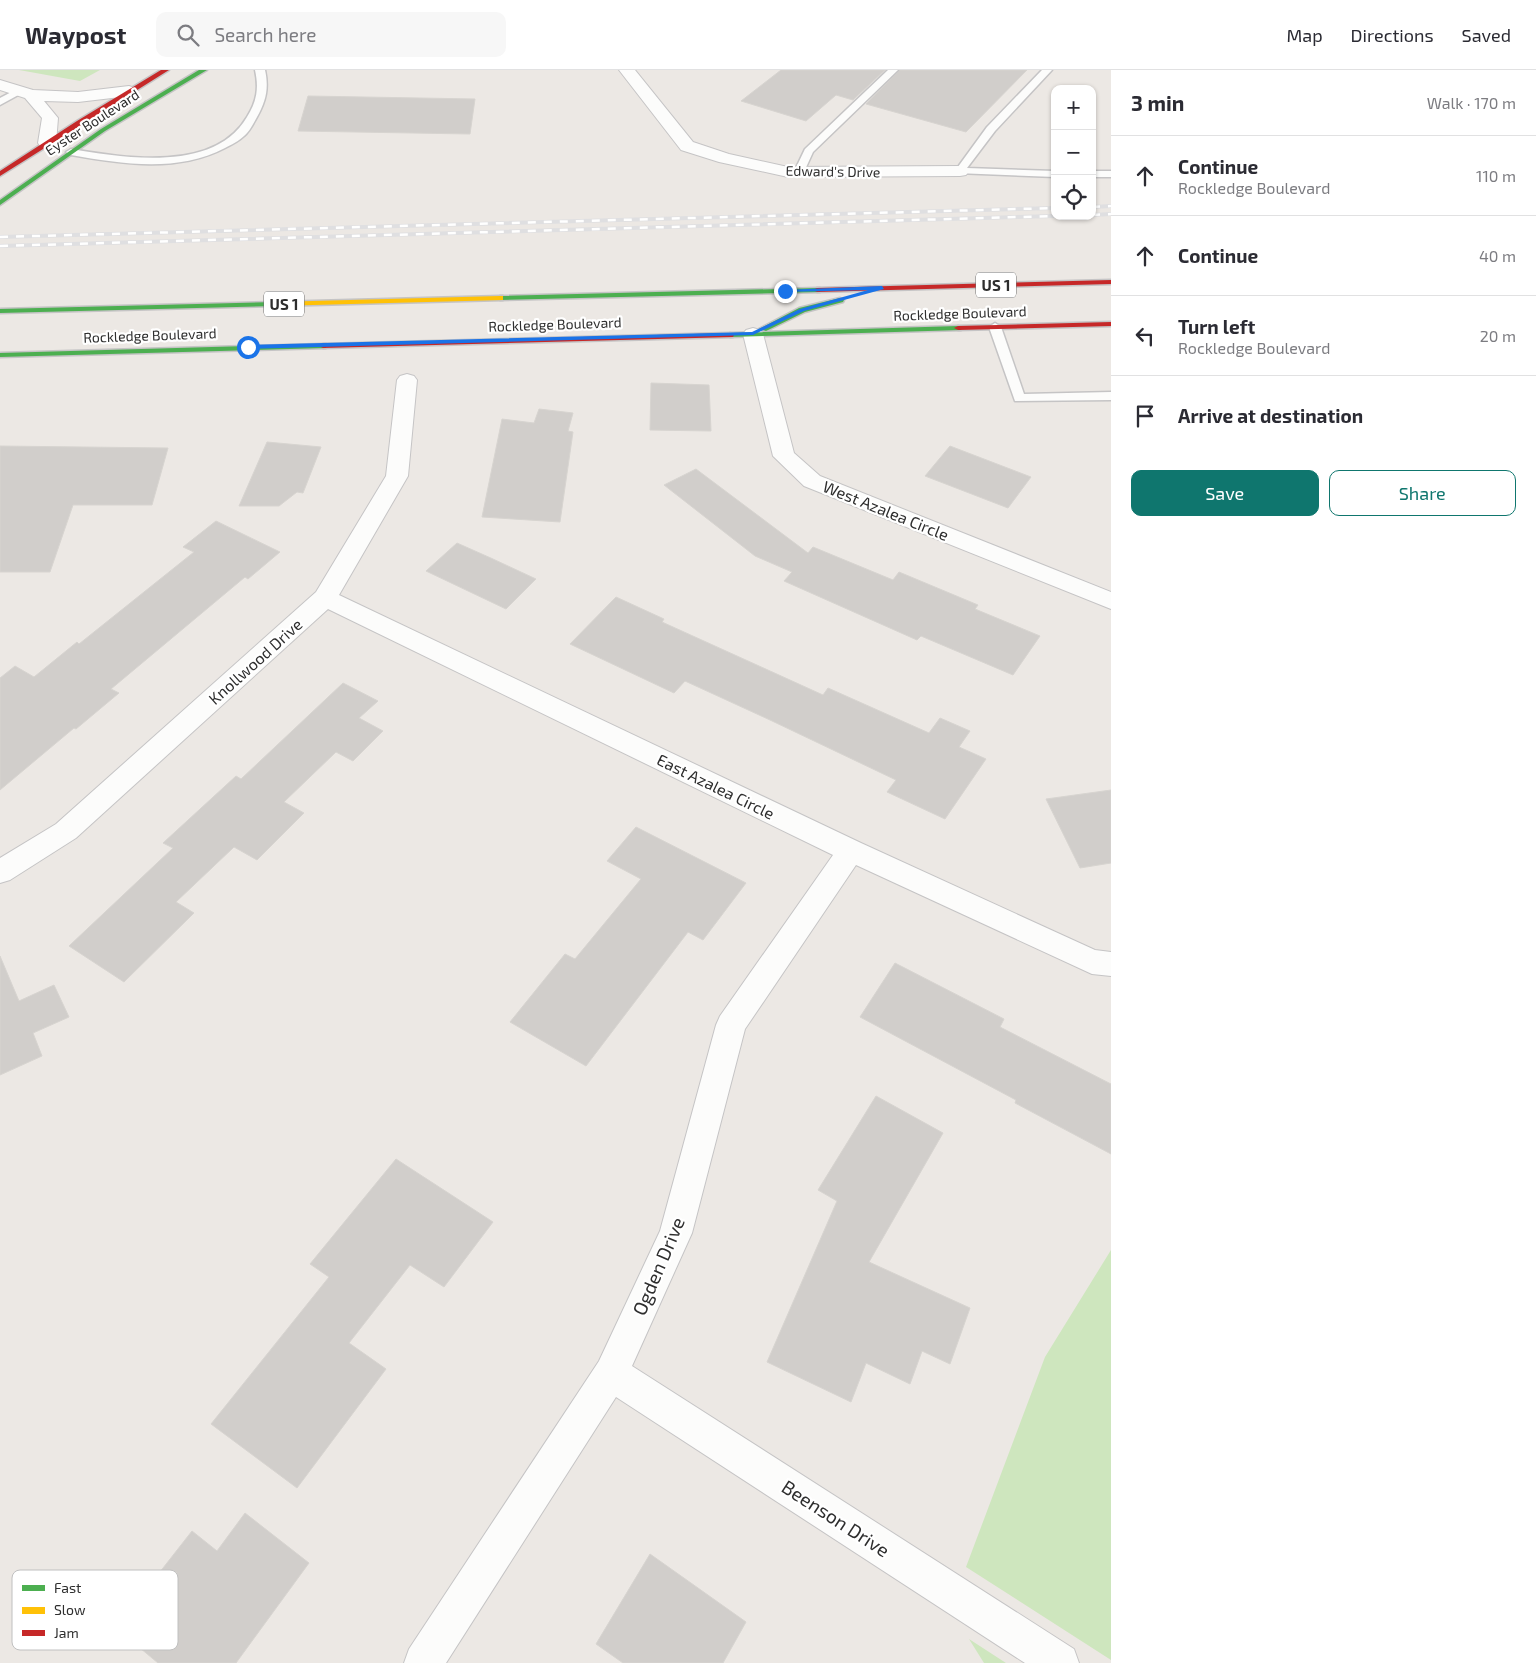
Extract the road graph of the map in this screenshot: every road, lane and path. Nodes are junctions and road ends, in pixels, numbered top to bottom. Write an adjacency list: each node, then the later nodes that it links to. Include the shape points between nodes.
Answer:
1 (166, 70): 8 (main road, Eyster Boulevard)
2 (204, 70): 12 (main road, Eyster Boulevard)
3 (260, 70): 12 (lane, via 264,85 258,107 242,134 213,152 165,161 106,158)
4 (627, 70): 14 (street, Edward's Drive, via 687,146 725,158)
5 (893, 70): 14 (lane, via 809,151)
6 (1047, 70): 13 (lane, via 991,129)
7 (0, 85): 9 (street)
8 (129, 91): 9 (street, via 78,97); 11 (main road, Eyster Boulevard)
9 (25, 93): 10 (lane); 11 (street, via 50,118)
10 (0, 102)
11 (47, 143): 15 (main road, Eyster Boulevard)
12 (71, 152): 19 (main road, Eyster Boulevard)
13 (960, 171): 14 (street, Edward's Drive); 16 (lane)
14 (799, 172)
15 (0, 174)
16 (1051, 174)
17 (1096, 174): 18 (lane)
18 (1111, 174)
19 (0, 203)
20 (1111, 282): 21 (main road, Rockledge Boulevard / US 1)
21 (882, 288): 22 (main road, Rockledge Boulevard / US 1); 25 (main road, via 802,310)
22 (0, 311)
23 (1111, 324): 24 (main road, Rockledge Boulevard)
24 (995, 327): 25 (main road, Rockledge Boulevard); 28 (lane, via 1019,398)
25 (753, 334): 26 (main road, Rockledge Boulevard); 30 (street, West Azalea Circle, via 784,456 812,481)
26 (0, 355)
27 (407, 380): 29 (street, Knollwood Drive, via 398,476)
28 (1111, 396)
29 (325, 598): 31 (street, East Azalea Circle); 32 (street, Knollwood Drive, via 66,831)
30 (1111, 601)
31 (851, 851): 33 (street, East Azalea Circle, via 1092,962); 34 (street, Ogden Drive, via 731,1025 676,1233)
32 (0, 872)
33 (1111, 964)
34 (611, 1373): 35 (street, Ogden Drive); 36 (street, Beenson Drive)
35 (423, 1663)
36 (1060, 1663)

